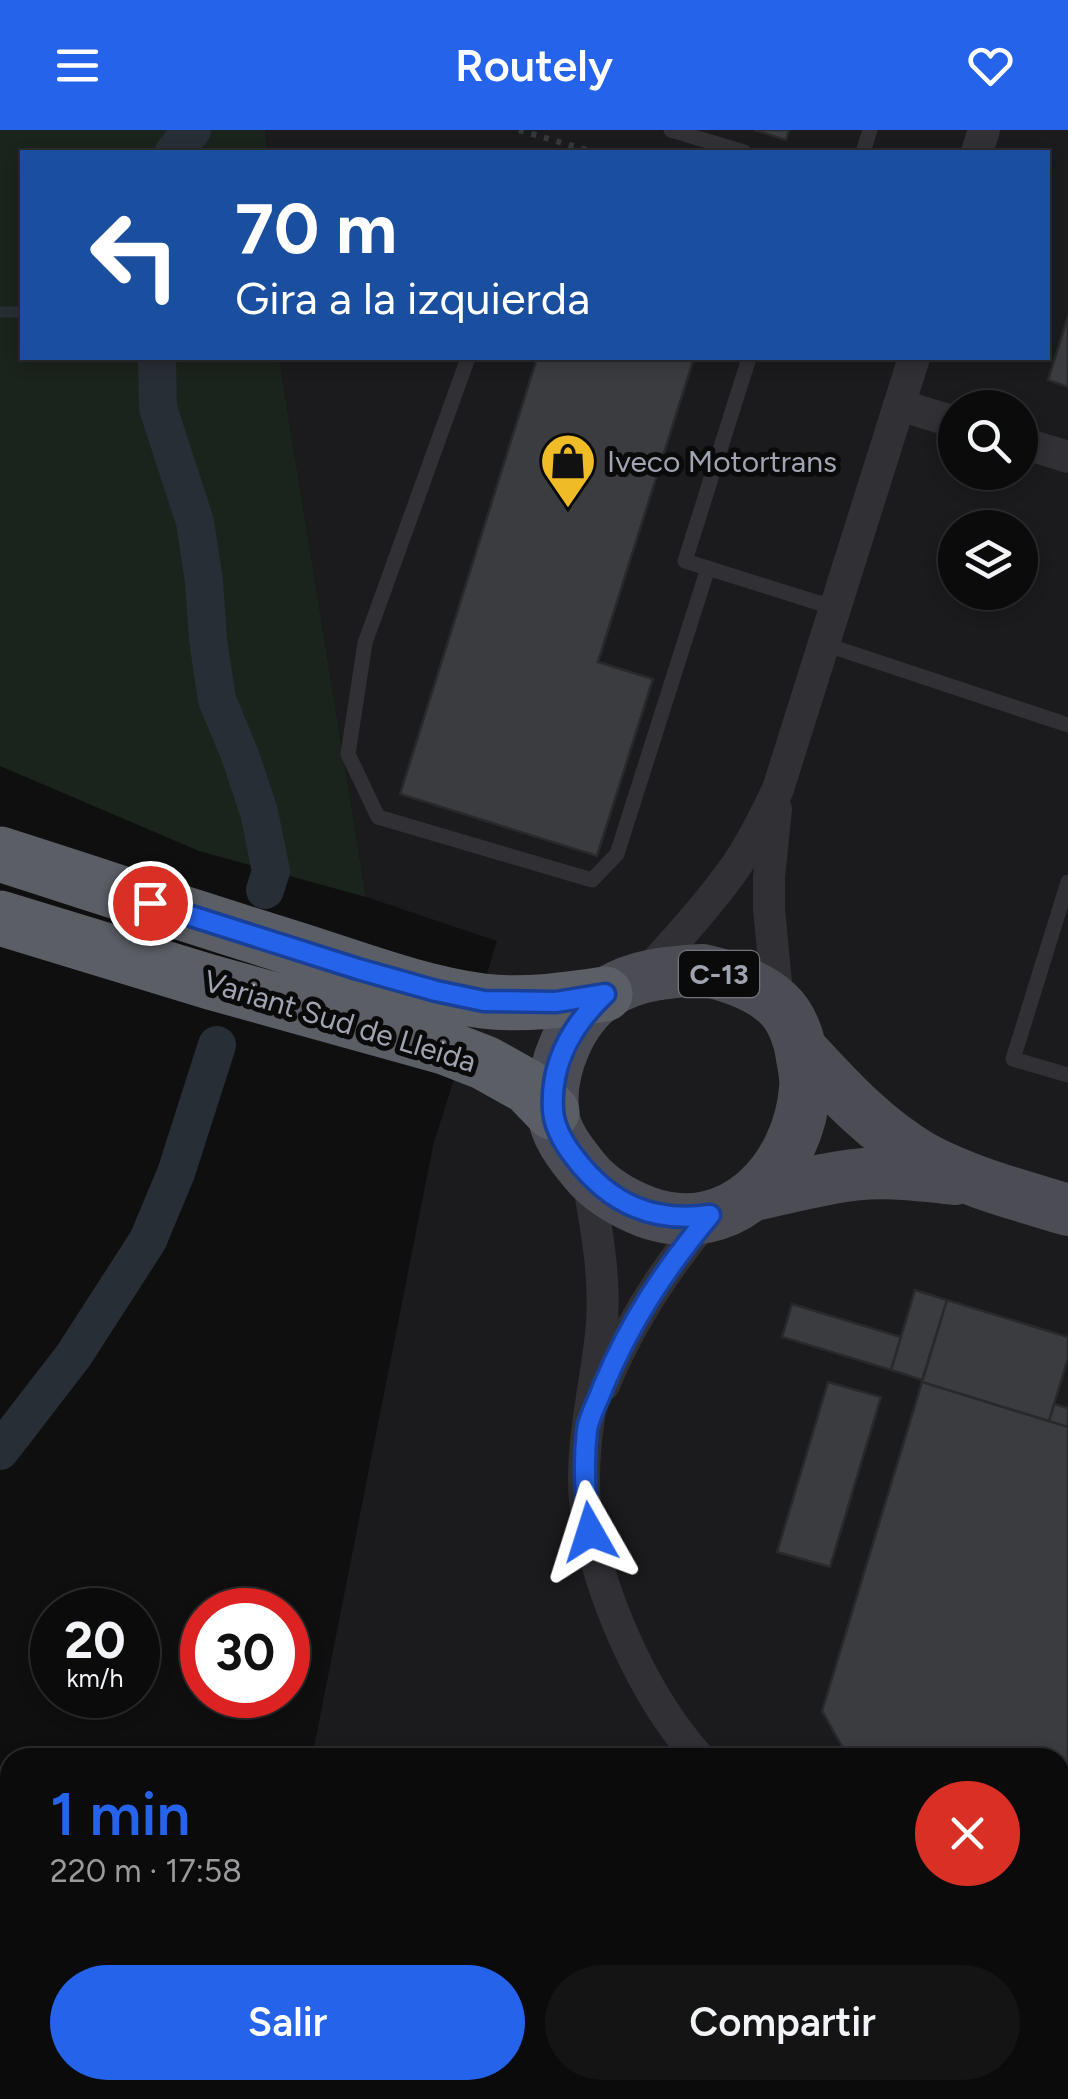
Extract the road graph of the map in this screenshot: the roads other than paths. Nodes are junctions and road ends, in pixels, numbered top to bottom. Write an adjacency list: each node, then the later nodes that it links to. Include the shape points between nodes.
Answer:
1 (671, 130): 2 (lane)
2 (737, 150)
3 (467, 360): 10 (lane, via 365,643 348,754 378,818 592,880 618,854)
4 (749, 360): 10 (lane, via 685,562)
5 (913, 360): 6 (street)
6 (899, 405): 7 (street); 11 (street)
7 (938, 417)
8 (1038, 448): 9 (street)
9 (1068, 458)
10 (708, 568): 11 (lane)
11 (836, 608): 12 (street)
12 (824, 644): 13 (lane); 14 (street)
13 (1068, 724)
14 (778, 790): 22 (street, via 753,839 689,928); 23 (street, via 769,894)
15 (0, 818): 19 (highway)
16 (0, 854): 19 (highway, Variant Sud de Lleida)
17 (1068, 882): 24 (lane, via 1014,1059)
18 (0, 918): 21 (highway, Variant Sud de Lleida)
19 (226, 927): 22 (highway, Variant Sud de Lleida, via 484,1001 556,1002)
20 (0, 942): 21 (highway)
21 (210, 982): 25 (highway, Variant Sud de Lleida, via 444,1047 528,1087)
22 (624, 985): 23 (main road, C-13, via 702,970 730,976); 25 (main road, via 584,1014 566,1043)
23 (789, 1026): 27 (main road, C-13, via 844,1095 884,1130); 28 (main road, via 806,1085 800,1123 789,1152)
24 (1068, 1076)
25 (552, 1112): 26 (main road, C-13)
26 (588, 1174): 28 (main road, C-13, via 608,1193 655,1215 683,1219); 30 (street, via 602,1268 601,1332)
27 (973, 1180): 28 (main road, C-13, via 856,1175); 29 (main road, C-13)
28 (732, 1205): 30 (street, via 680,1250 640,1309)
29 (1068, 1210)
30 (587, 1426): 31 (street, via 585,1500 596,1560 659,1705)
31 (691, 1748)

